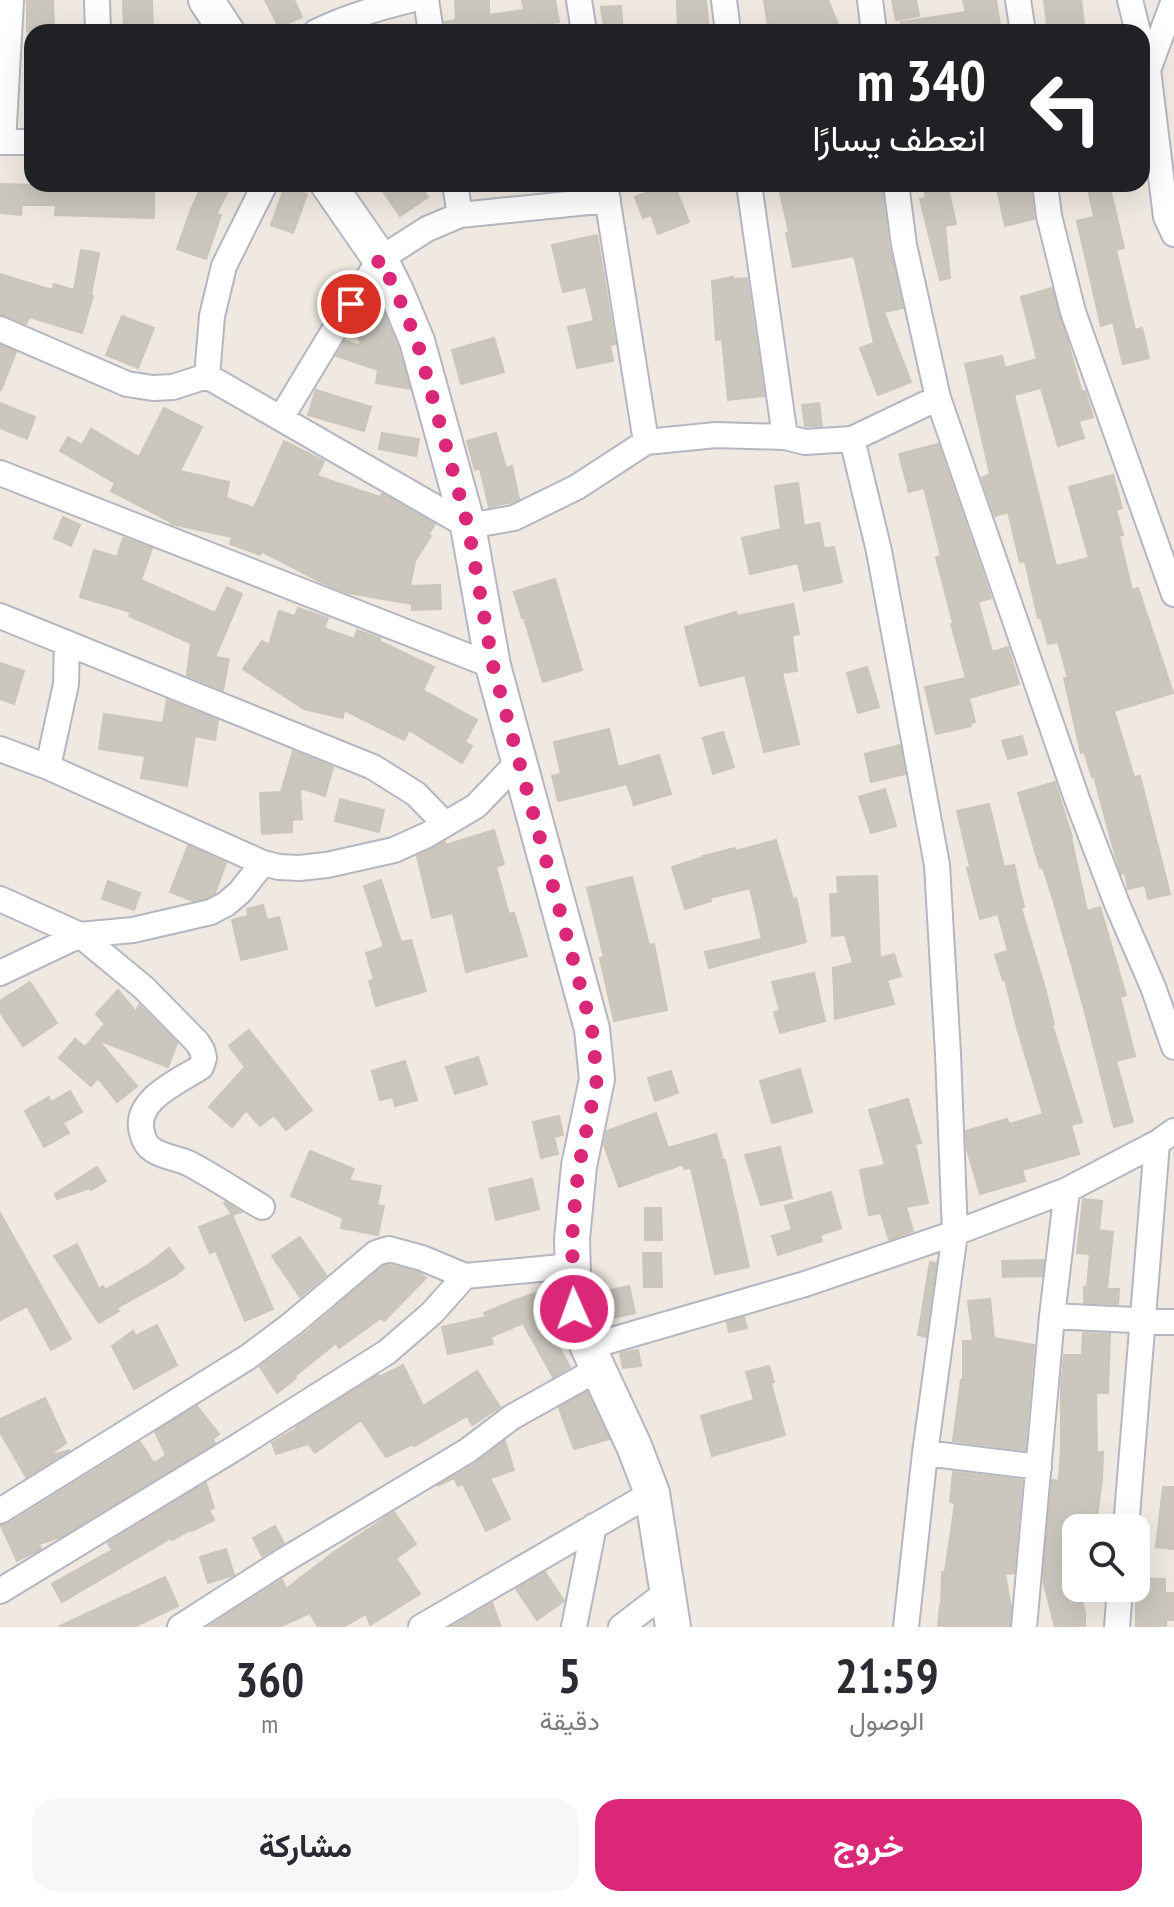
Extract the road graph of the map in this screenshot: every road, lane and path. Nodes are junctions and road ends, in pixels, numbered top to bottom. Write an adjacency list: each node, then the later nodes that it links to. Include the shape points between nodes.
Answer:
1 (11, 0): 23 (street)
2 (97, 0): 12 (street)
3 (206, 0): 13 (street)
4 (410, 0): 14 (street)
5 (426, 0): 15 (street)
6 (579, 0): 16 (street)
7 (724, 0): 17 (street)
8 (870, 0): 18 (street)
9 (1018, 0): 19 (street)
10 (1130, 0): 20 (street)
11 (1174, 0): 21 (street)
12 (98, 24)
13 (222, 24)
14 (334, 24)
15 (430, 24)
16 (583, 24)
17 (727, 24)
18 (873, 24)
19 (1022, 24)
20 (1136, 24)
21 (1150, 65)
22 (1150, 86): 33 (street, via 1166,217)
23 (1, 142): 24 (street)
24 (24, 142)
25 (261, 192): 36 (street, via 224,266 212,316)
26 (334, 192): 34 (street)
27 (456, 192): 32 (street)
28 (606, 192): 32 (street); 41 (street)
29 (750, 192): 39 (street)
30 (897, 192): 37 (street)
31 (1046, 192): 44 (street, via 1073,312)
32 (460, 215): 34 (street)
33 (1174, 234)
34 (380, 259): 38 (street); 43 (street, via 417,341)
35 (0, 329): 36 (street, via 127,384 173,387)
36 (207, 376): 38 (street)
37 (938, 398): 40 (street); 56 (street, via 1077,799)
38 (281, 418): 43 (street)
39 (785, 437): 40 (street, via 805,442); 41 (street, via 716,435)
40 (852, 439): 60 (street, via 879,551 937,865)
41 (646, 442): 43 (street, via 577,487 514,518)
42 (0, 473): 47 (street)
43 (468, 526): 47 (street)
44 (1174, 590)
45 (0, 616): 46 (street)
46 (67, 643): 50 (street, via 66,684); 51 (street, via 373,767 416,794)
47 (493, 666): 49 (street)
48 (0, 749): 50 (street)
49 (518, 762): 51 (street, via 476,806); 61 (street, via 592,1029 597,1079 579,1166)
50 (48, 767): 52 (street)
51 (444, 823): 52 (street, via 394,850 327,865)
52 (263, 863): 54 (street, via 240,892 211,912 133,930)
53 (0, 899): 54 (street)
54 (80, 935): 55 (street); 59 (street, via 144,988 202,1050 201,1067 146,1105 140,1129 145,1142)
55 (0, 973)
56 (1174, 1047)
57 (1166, 1137): 58 (street); 64 (street)
58 (1067, 1190): 60 (street); 63 (street)
59 (262, 1207)
60 (955, 1233): 66 (street); 67 (street)
61 (572, 1266): 62 (street); 66 (street, via 574,1309)
62 (465, 1276): 70 (street, via 389,1249 376,1253 248,1357); 73 (street, via 387,1352)
63 (1052, 1316): 64 (street); 68 (street)
64 (1144, 1320): 65 (street); 71 (street)
65 (1174, 1322)
66 (593, 1358): 69 (street); 76 (street, via 467,1451)
67 (925, 1453): 68 (street); 81 (street)
68 (1039, 1467): 82 (street)
69 (652, 1493): 72 (street); 74 (street)
70 (0, 1511)
71 (1127, 1514)
72 (594, 1526): 77 (street); 78 (street)
73 (0, 1591)
74 (668, 1591): 79 (street); 80 (street)
75 (1119, 1602): 83 (street)
76 (180, 1627)
77 (421, 1627)
78 (574, 1627)
79 (621, 1627)
80 (673, 1627)
81 (906, 1627)
82 (1024, 1627)
83 (1117, 1627)

